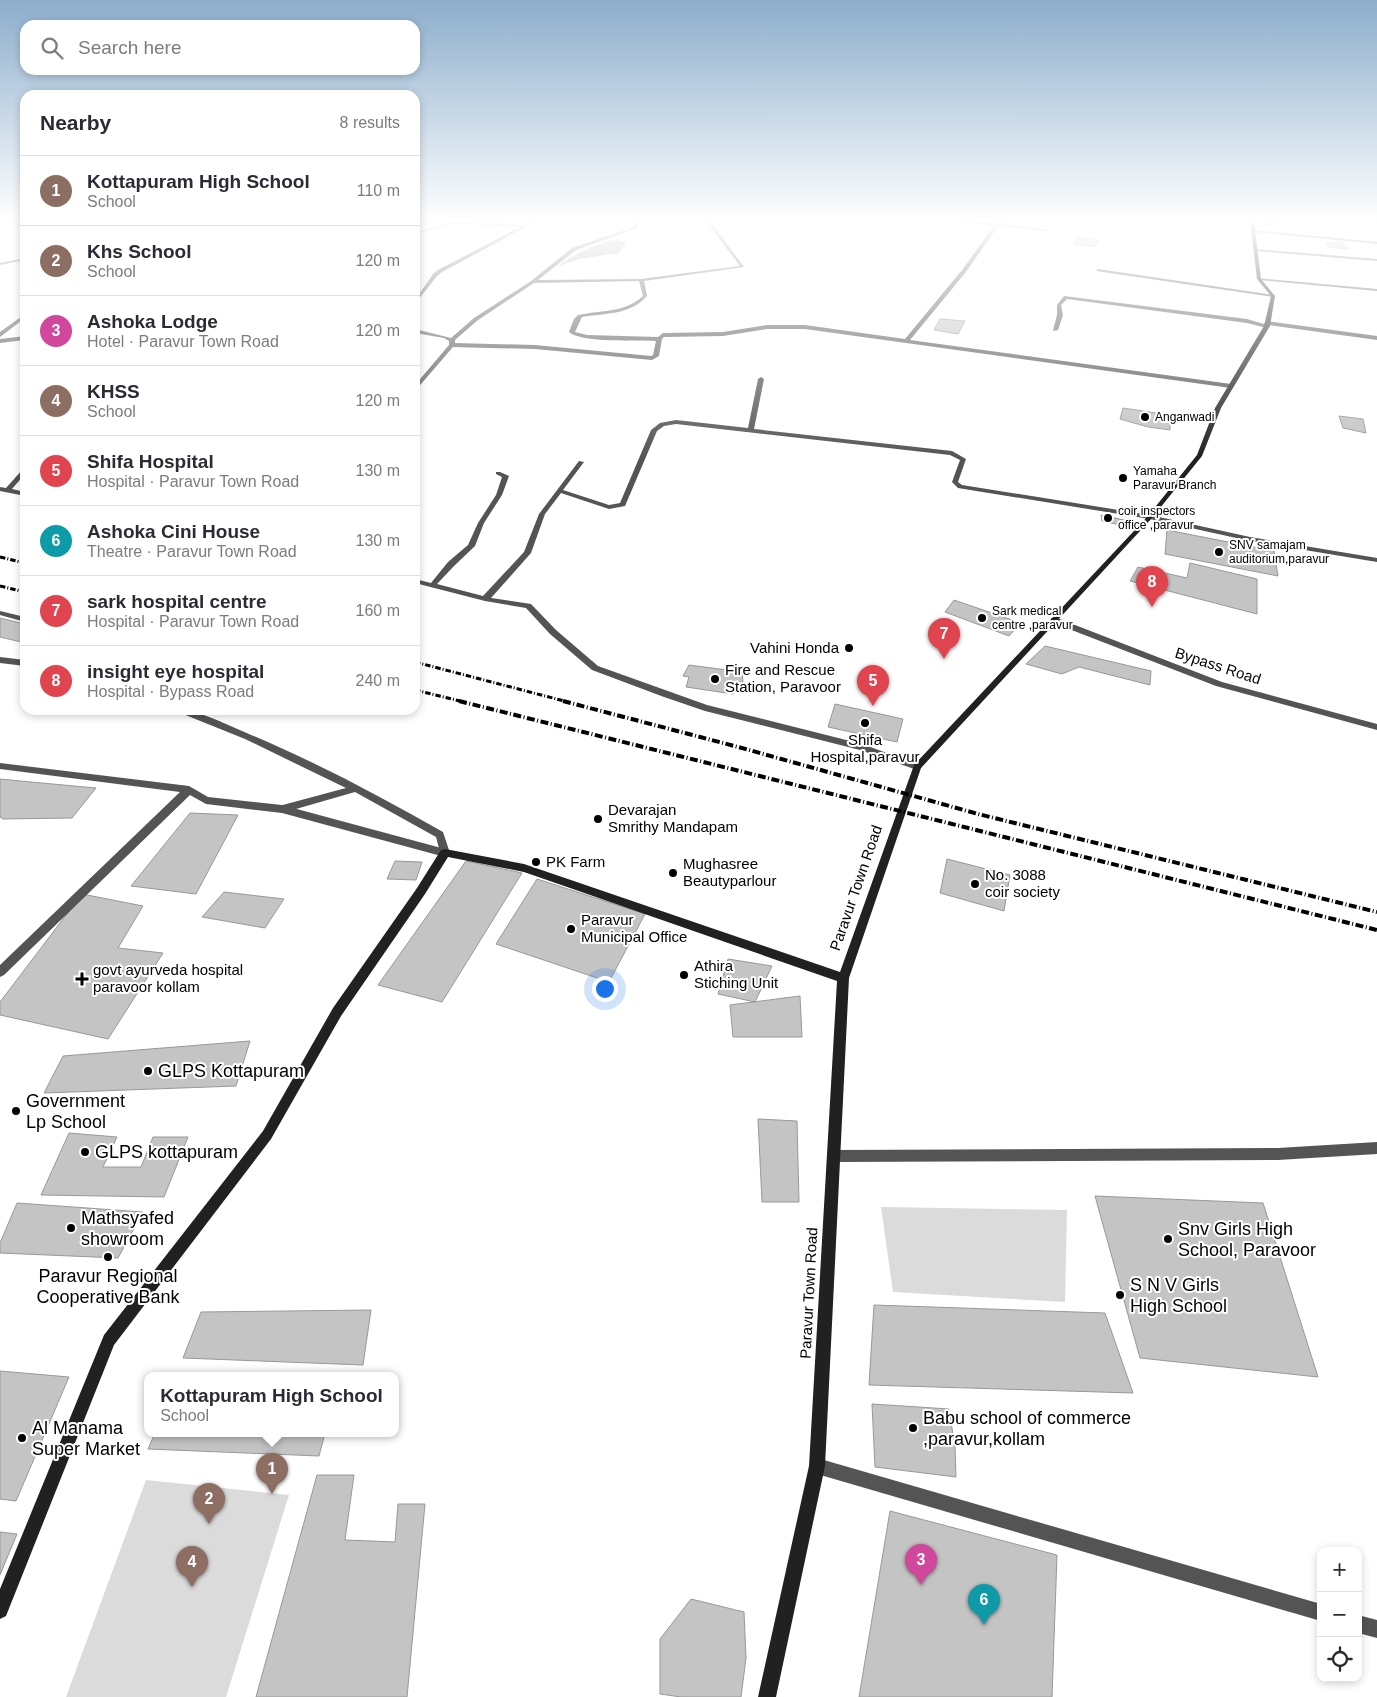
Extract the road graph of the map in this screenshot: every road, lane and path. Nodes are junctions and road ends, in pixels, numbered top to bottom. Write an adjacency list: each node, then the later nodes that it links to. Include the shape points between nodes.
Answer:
1 (505, 300): 17 (street, via 476,319)
2 (640, 300): 14 (street, via 621,311 580,316 572,332 587,337)
3 (940, 300): 16 (street)
4 (1063, 300): 9 (street, via 1059,304 1060,315)
5 (1090, 300): 8 (street)
6 (1273, 300): 8 (main road, Paravur Town Road)
7 (20, 320): 11 (street)
8 (1266, 324): 13 (street); 20 (main road, Paravur Town Road)
9 (1055, 330)
10 (420, 332): 17 (street, via 446,337)
11 (0, 335)
12 (20, 338): 15 (street)
13 (1377, 338)
14 (659, 339): 16 (street, via 663,335 723,334 767,326 792,326); 17 (street, via 656,356 652,358)
15 (0, 340)
16 (907, 340): 20 (street)
17 (452, 342): 19 (street)
18 (762, 379): 21 (street)
19 (420, 383)
20 (1232, 386): 29 (main road, Paravur Town Road, via 1218,408 1200,455)
21 (750, 431): 27 (street, via 676,422 662,424 654,430 623,505 609,507); 29 (street, via 952,453 962,459 955,482 960,487)
22 (581, 462): 27 (street)
23 (498, 473): 32 (street, via 506,476 499,495 471,546)
24 (20, 476): 26 (street)
25 (0, 488): 26 (street)
26 (8, 490): 28 (street)
27 (560, 491): 33 (street, via 542,514 527,553)
28 (20, 493)
29 (1150, 517): 30 (street, via 1250,539); 36 (main road, Paravur Town Road)
30 (1377, 560)
31 (420, 582): 32 (street)
32 (432, 585): 33 (street)
33 (485, 599): 42 (street, via 528,606 595,668 705,708 862,747)
34 (0, 613): 35 (street)
35 (20, 619)
36 (1054, 620): 40 (street, Bypass Road, via 1219,684); 42 (main road, Paravur Town Road)
37 (0, 660): 38 (street)
38 (20, 662)
39 (192, 715): 43 (street)
40 (1377, 727)
41 (0, 766): 44 (street)
42 (917, 767): 48 (main road, Paravur Town Road)
43 (357, 788): 45 (street); 46 (street, via 440,835)
44 (189, 790): 45 (street, via 206,800); 47 (street)
45 (282, 810): 46 (street)
46 (444, 853): 48 (main road, via 524,868); 52 (main road, via 337,1012 267,1135 109,1340)
47 (0, 972)
48 (843, 978): 50 (main road, Paravur Town Road)
49 (1377, 1148): 50 (street, via 1278,1154)
50 (834, 1156): 51 (main road, Paravur Town Road)
51 (817, 1466): 53 (street); 56 (main road, Paravur Town Road)
52 (0, 1610)
53 (1317, 1612)
54 (1362, 1625): 55 (street)
55 (1377, 1629)
56 (767, 1697)

